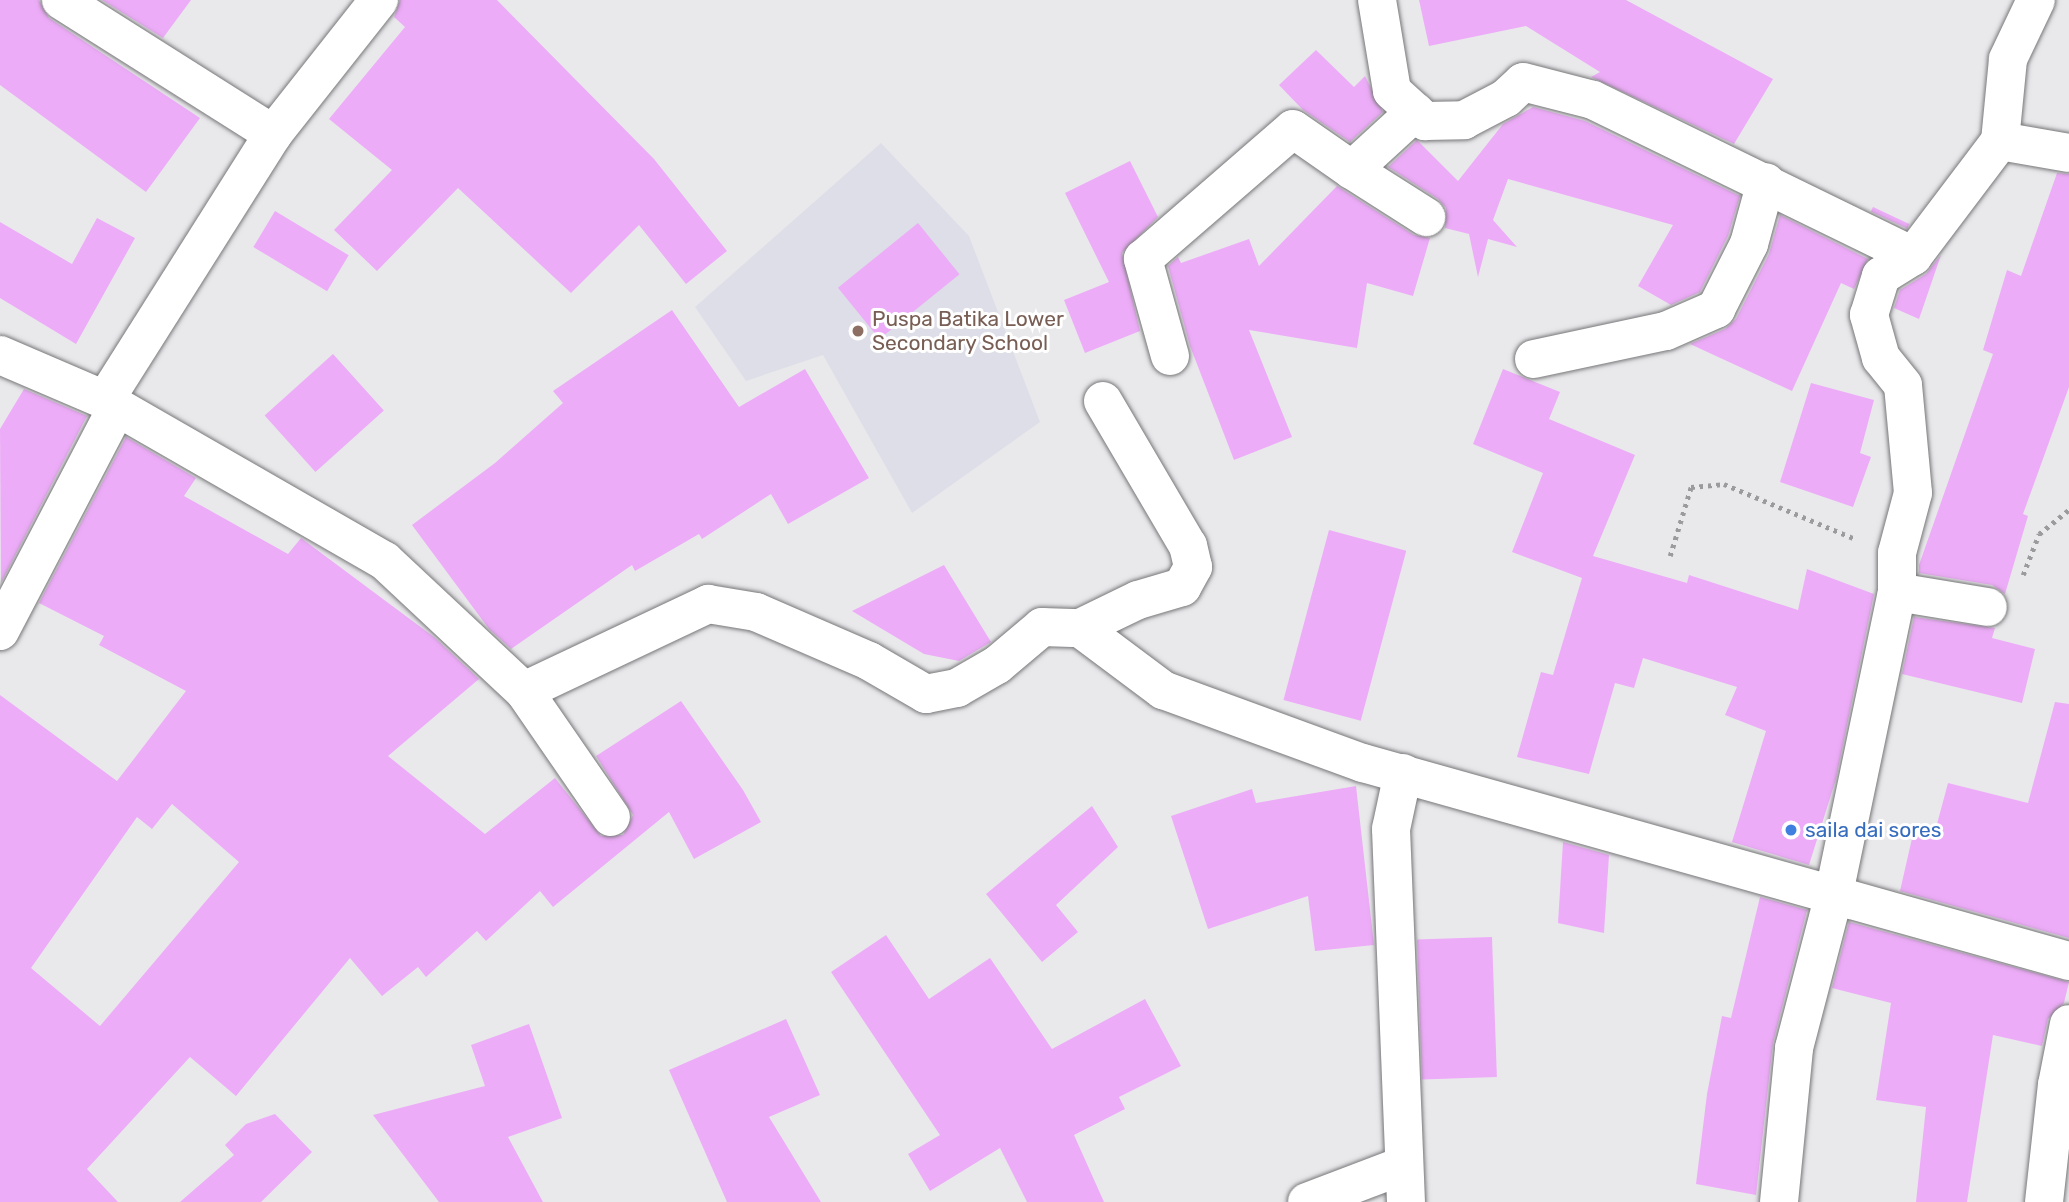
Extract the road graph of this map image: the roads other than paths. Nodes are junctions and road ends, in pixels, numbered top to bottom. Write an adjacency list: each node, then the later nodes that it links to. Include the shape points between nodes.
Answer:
1 (61, 0): 6 (street)
2 (379, 0): 6 (street)
3 (1377, 0): 5 (street, via 1392,92)
4 (2036, 0): 7 (street, via 2008,59)
5 (1415, 112): 9 (street); 10 (street, via 1425,121 1464,120 1506,98 1523,82 1593,100)
6 (273, 134): 17 (street)
7 (2000, 141): 8 (street); 12 (street)
8 (2069, 153)
9 (1352, 170): 11 (street); 14 (street, via 1293,129 1143,259)
10 (1766, 182): 12 (street); 15 (street, via 1749,244 1716,309 1665,331)
11 (1426, 217)
12 (1913, 256): 18 (street, via 1881,276 1869,315 1881,358 1903,386 1913,493 1897,553)
13 (0, 355): 17 (street)
14 (1170, 356)
15 (1534, 359)
16 (1103, 401): 20 (street, via 1188,546 1194,567 1182,587 1138,600)
17 (111, 403): 21 (street); 22 (street, via 385,561)
18 (1897, 592): 19 (street); 25 (street)
19 (1987, 607)
20 (1080, 628): 22 (street, via 1042,627 997,665 957,688 926,694 869,661 756,612 708,604); 23 (street, via 1163,690)
21 (0, 631)
22 (524, 691): 24 (street)
23 (1403, 774): 25 (street); 28 (street, via 1391,829)
24 (611, 817)
25 (1833, 898): 26 (street); 30 (street, via 1794,1048)
26 (2069, 961)
27 (2069, 1024): 31 (street)
28 (1404, 1184): 29 (street)
29 (1307, 1202)
30 (1779, 1202)
31 (2044, 1202)

